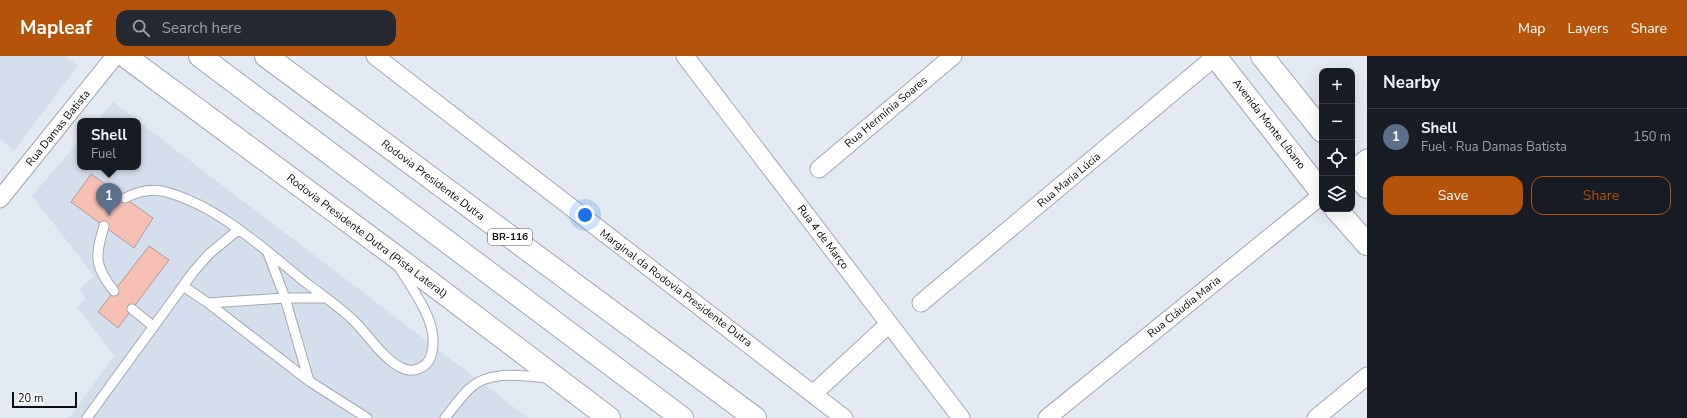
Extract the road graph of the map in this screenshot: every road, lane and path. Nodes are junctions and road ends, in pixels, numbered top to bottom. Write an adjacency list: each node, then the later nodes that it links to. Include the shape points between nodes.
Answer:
1 (115, 56): 17 (street, Rua Damas Batista)
2 (125, 56): 23 (main road, Rodovia Presidente Dutra (Pista Lateral))
3 (200, 56): 41 (main road)
4 (266, 56): 42 (main road, Rodovia Presidente Dutra / BR-116)
5 (374, 56): 36 (street, Marginal da Rodovia Presidente Dutra)
6 (685, 56): 31 (street, Rua 4 de Março)
7 (953, 56): 12 (street, Rua Hermínia Soares)
8 (1216, 56): 14 (main road, Avenida Monte Líbano); 29 (street, Rua Maria Lúcia)
9 (1262, 56): 10 (main road)
10 (1319, 127)
11 (1356, 166): 13 (main road)
12 (819, 169)
13 (1367, 187)
14 (1319, 190)
15 (1319, 196): 45 (street, Rua Cláudia Maria)
16 (125, 198): 20 (lane, via 142,192 166,192 204,208)
17 (0, 199)
18 (1339, 212): 21 (main road)
19 (104, 226): 25 (lane, via 97,258 105,280)
20 (238, 230): 22 (lane); 24 (lane, via 209,254)
21 (1367, 244)
22 (268, 252): 26 (lane); 27 (lane)
23 (391, 253): 27 (lane, via 432,330 433,348 427,364 420,369 404,369 393,363 354,321); 34 (main road, Rodovia Presidente Dutra (Pista Lateral))
24 (183, 286): 28 (lane); 32 (lane)
25 (114, 291)
26 (285, 298): 27 (lane); 28 (lane); 35 (lane)
27 (325, 298)
28 (208, 303): 35 (lane)
29 (922, 303)
30 (132, 309): 32 (lane)
31 (889, 324): 36 (street); 44 (street, Rua 4 de Março)
32 (154, 327): 37 (lane)
33 (1367, 376): 46 (street)
34 (557, 378): 39 (lane, via 490,377 470,388); 40 (main road, Rodovia Presidente Dutra (Pista Lateral))
35 (309, 381): 38 (lane)
36 (814, 394): 43 (street, Marginal da Rodovia Presidente Dutra)
37 (88, 418)
38 (367, 418)
39 (445, 418)
40 (609, 418)
41 (682, 418)
42 (755, 418)
43 (844, 418)
44 (961, 418)
45 (1047, 418)
46 (1316, 418)

